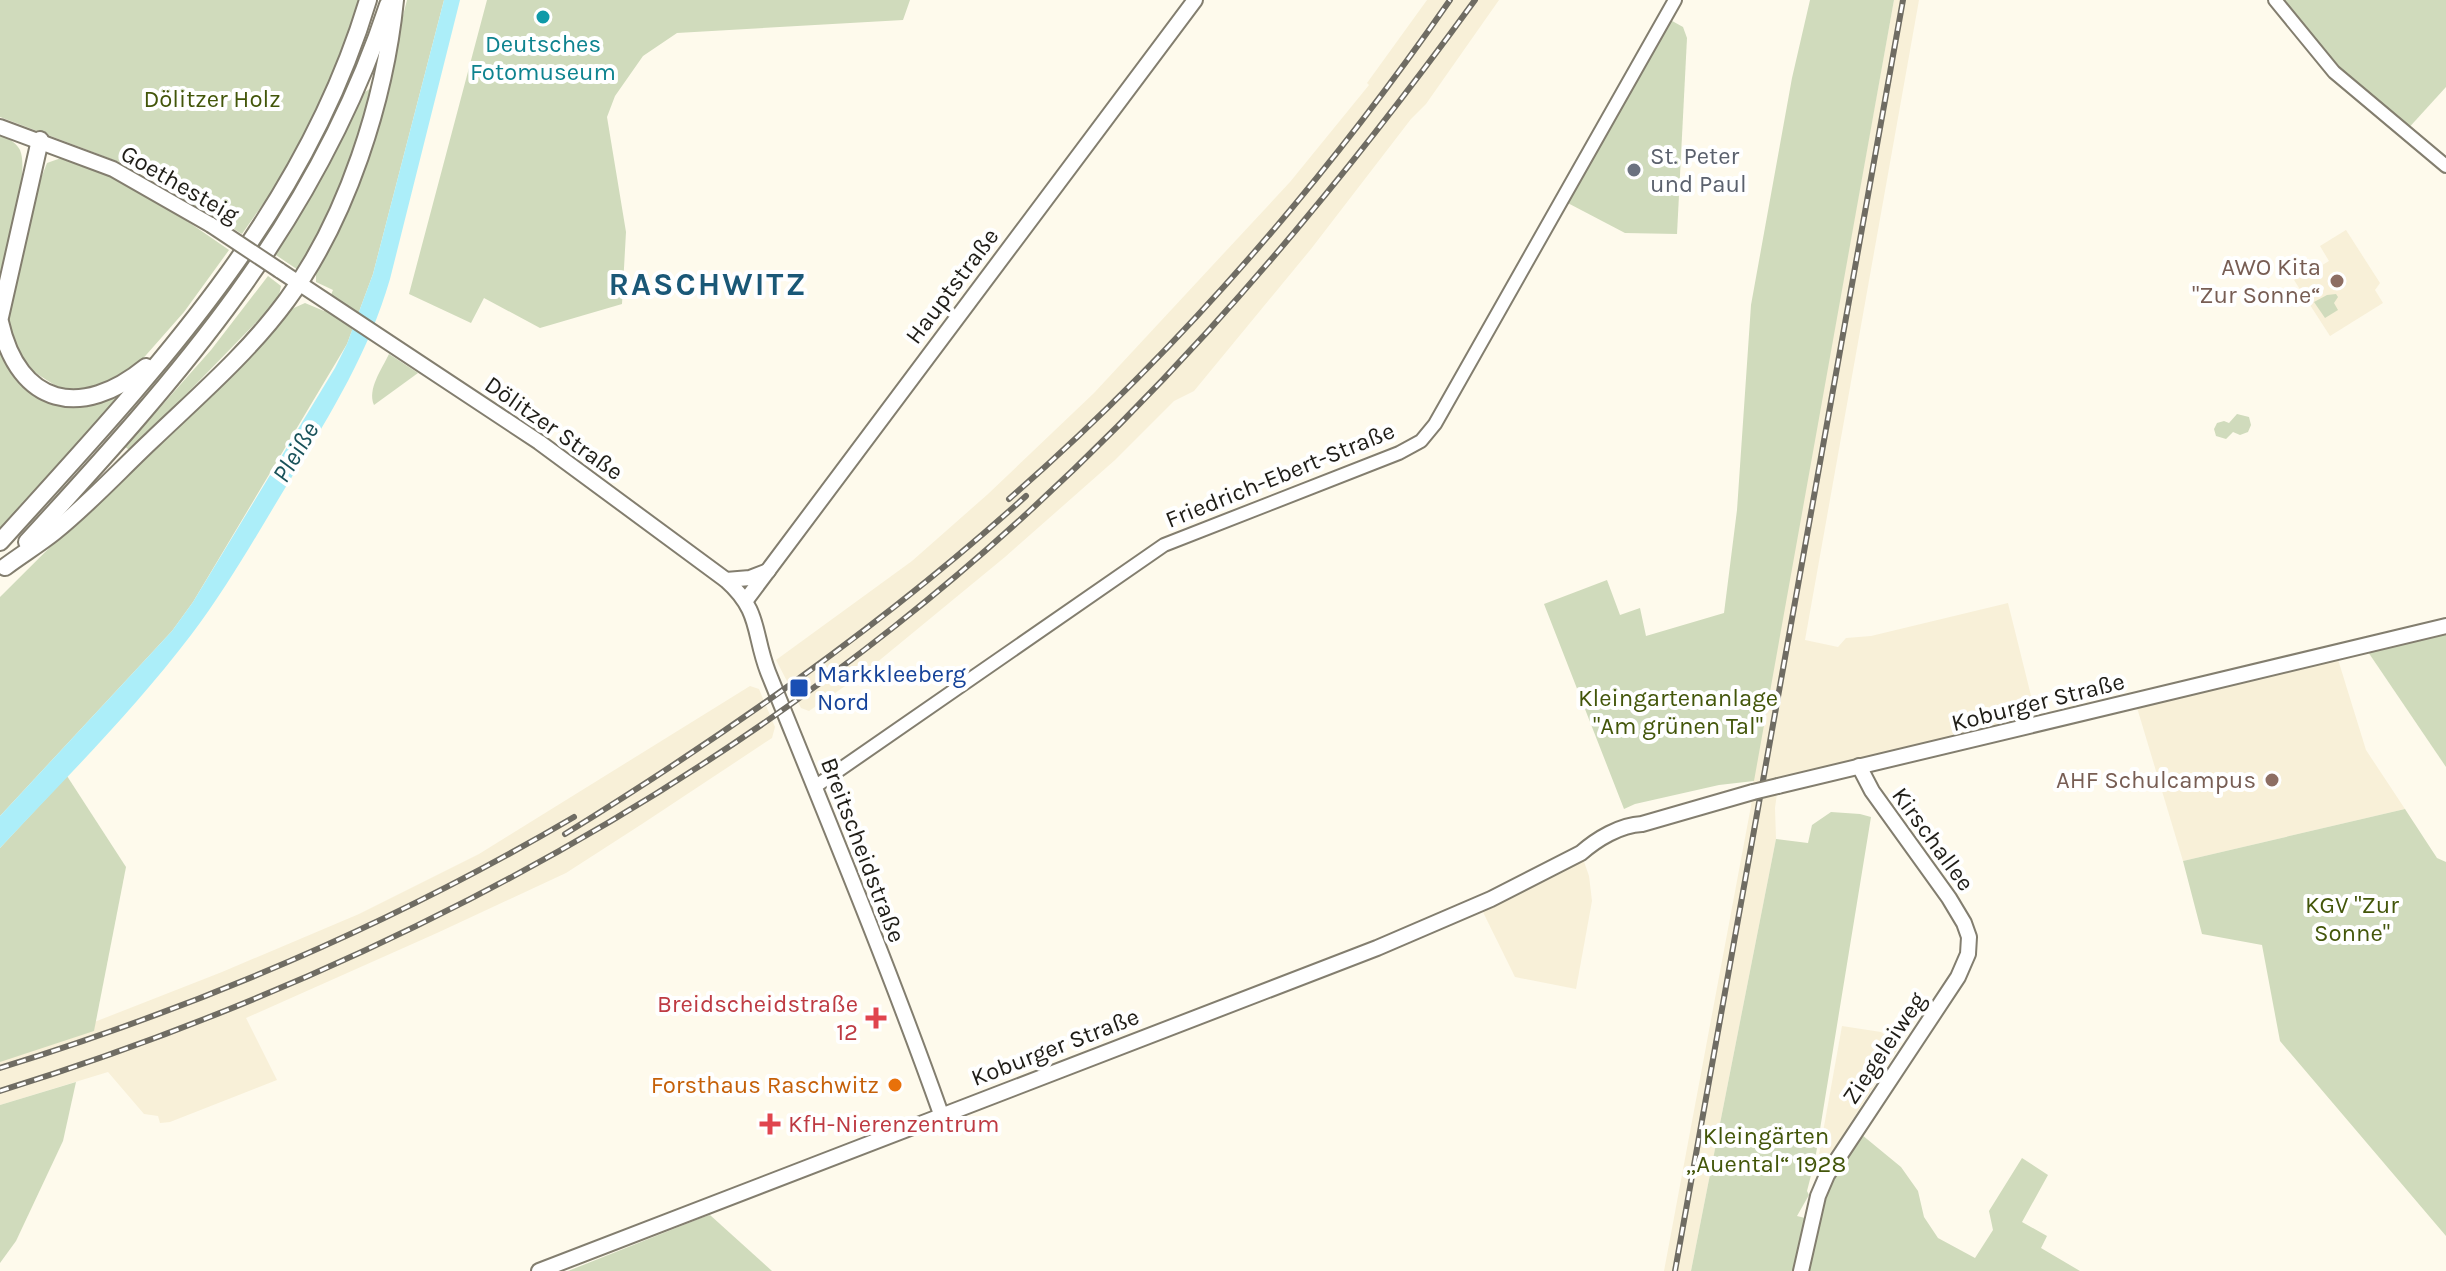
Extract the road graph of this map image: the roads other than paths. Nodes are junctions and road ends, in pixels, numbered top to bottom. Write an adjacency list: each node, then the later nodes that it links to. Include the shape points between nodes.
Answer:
1 (368, 0): 12 (highway, via 328,105 282,193)
2 (392, 0): 9 (highway, via 391,39 359,154 335,217); 14 (highway, via 330,146 253,274 156,398)
3 (1195, 0): 15 (main road, Hauptstraße)
4 (1675, 0): 20 (street, Friedrich-Ebert-Straße, via 1425,437 1399,453 1164,545)
5 (2275, 0): 8 (street, via 2334,72)
6 (0, 127): 7 (main road, Goethesteig)
7 (40, 140): 9 (main road, Goethesteig, bridge, via 113,169); 11 (highway)
8 (2446, 166)
9 (299, 283): 10 (main road, Goethesteig); 14 (highway, via 213,382 55,531)
10 (328, 302): 16 (main road, Dölitzer Straße, via 539,442)
11 (0, 319): 12 (highway, via 5,345 22,372 63,398 83,399 114,390)
12 (181, 338): 13 (highway)
13 (0, 542)
14 (2, 570)
15 (770, 570): 16 (main road); 17 (main road, Hauptstraße)
16 (726, 580): 17 (main road, Dölitzer Straße)
17 (746, 600): 20 (main road, Breitscheidstraße)
18 (2446, 626): 19 (main road, Koburger Straße)
19 (1859, 766): 21 (main road, Kirschallee, via 1949,898); 22 (main road, Koburger Straße, bridge, via 1642,824 1612,844 1581,853 1377,948)
20 (816, 786): 22 (main road, Breitscheidstraße)
21 (1969, 937): 24 (main road, Ziegeleiweg, via 1958,977 1827,1175)
22 (941, 1114): 23 (main road, Koburger Straße)
23 (539, 1271)
24 (1801, 1271)

